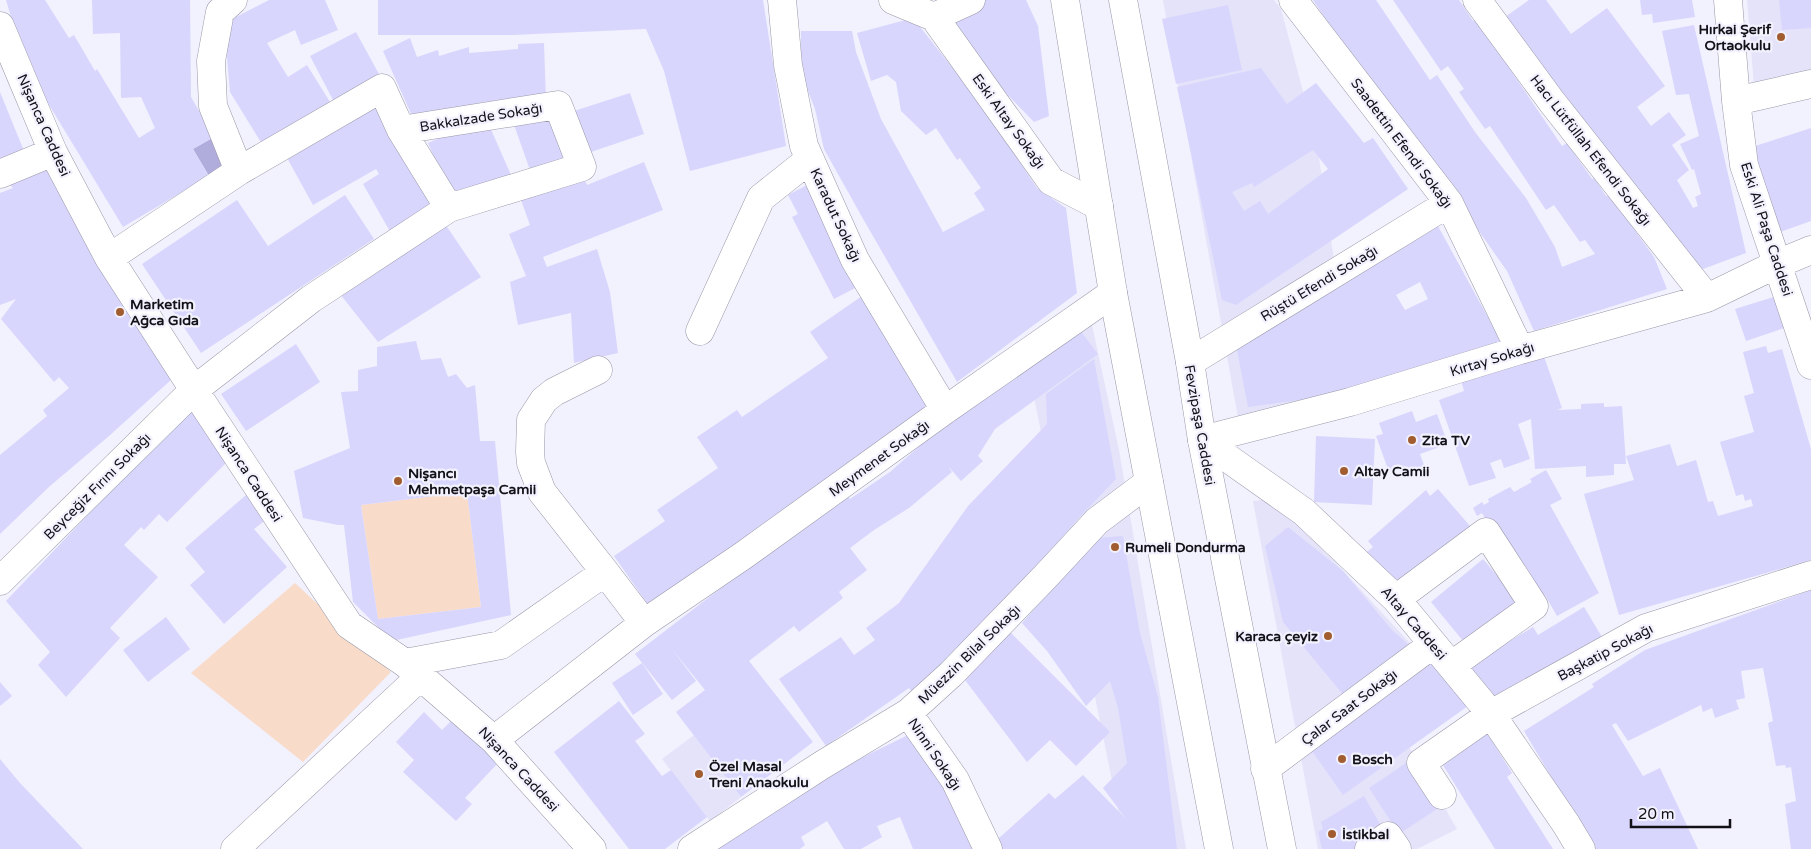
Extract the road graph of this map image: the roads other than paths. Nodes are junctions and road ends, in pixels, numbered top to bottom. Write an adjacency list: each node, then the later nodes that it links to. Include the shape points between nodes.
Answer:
1 (233, 0): 17 (street, via 220,12 211,61 213,106)
2 (782, 0): 16 (street, Karadut Sokağı, via 788,65 804,146)
3 (893, 0): 10 (street)
4 (971, 0): 10 (street)
5 (1066, 0): 20 (street)
6 (1123, 0): 29 (street, Fevzipaşa Caddesi)
7 (1293, 0): 19 (street, Saadettin Efendi Sokağı)
8 (1478, 0): 26 (street, Hacı Lütfüllah Efendi Sokağı, via 1552,102)
9 (1728, 0): 13 (street, Eski Ali Paşa Caddesi)
10 (934, 17): 20 (street, Eski Altay Sokağı, via 1052,181)
11 (0, 26): 15 (street, Nişanca Caddesi)
12 (1811, 84): 13 (street)
13 (1736, 101): 24 (street, Eski Ali Paşa Caddesi, via 1744,164)
14 (401, 130): 17 (street, Bakkalzade Sokağı, via 382,88); 21 (street); 21 (street, Bakkalzade Sokağı, via 558,105 582,167)
15 (53, 152): 18 (street); 23 (street, Nişanca Caddesi)
16 (810, 159): 27 (street, via 761,198); 33 (street, Karadut Sokağı, via 855,260)
17 (239, 171): 23 (street, Bakkalzade Sokağı)
18 (0, 174)
19 (1449, 203): 28 (street, Saadettin Efendi Sokağı); 29 (street, Rüştü Efendi Sokağı)
20 (1100, 206): 25 (street)
21 (449, 208): 32 (street, Bakkalzade Sokağı, via 311,300)
22 (1811, 250): 24 (street, Kırtay Sokağı)
23 (110, 258): 32 (street, Nişanca Caddesi)
24 (1778, 264): 26 (street, Kırtay Sokağı); 30 (street, Eski Ali Paşa Caddesi)
25 (1113, 293): 33 (street, Meymenet Sokağı); 35 (street)
26 (1707, 298): 28 (street, Kırtay Sokağı)
27 (700, 331)
28 (1520, 350): 34 (street, Kırtay Sokağı, via 1350,402)
29 (1190, 362): 34 (street, Fevzipaşa Caddesi)
30 (1811, 365)
31 (598, 370): 36 (street, via 544,400 531,420 530,452 542,492)
32 (194, 390): 38 (street, Beyceğiz Fırını Sokağı); 43 (street, Nişanca Caddesi, via 349,625)
33 (945, 410): 40 (street, Meymenet Sokağı)
34 (1202, 440): 39 (street, Altay Caddesi, via 1304,512); 47 (street, Fevzipaşa Caddesi)
35 (1149, 482): 44 (street, Müezzin Bilal Sokağı, via 1097,521 951,674); 53 (street)
36 (606, 572): 40 (street); 43 (street, via 501,645)
37 (1811, 575): 45 (street, Başkatip Sokağı, via 1646,628)
38 (0, 581)
39 (1396, 600): 41 (street, Altay Caddesi); 42 (street, via 1486,532 1534,606)
40 (644, 623): 46 (street, Meymenet Sokağı)
41 (1433, 644): 42 (street, Altay Caddesi); 47 (street, Çalar Saat Sokağı)
42 (1452, 665): 45 (street, Altay Caddesi)
43 (413, 670): 46 (street, Nişanca Caddesi); 49 (street)
44 (908, 713): 51 (street, Müezzin Bilal Sokağı); 52 (street, Ninni Sokağı, via 955,780)
45 (1491, 714): 48 (street, Başkatip Sokağı, via 1421,763); 57 (street, Altay Caddesi)
46 (494, 740): 50 (street, Nişanca Caddesi)
47 (1265, 769): 54 (street, Fevzipaşa Caddesi)
48 (1442, 795)
49 (235, 849)
50 (592, 849)
51 (692, 849)
52 (988, 849)
53 (1219, 849)
54 (1282, 849)
55 (1369, 849): 56 (street, via 1388,836)
56 (1398, 849)
57 (1580, 849)

